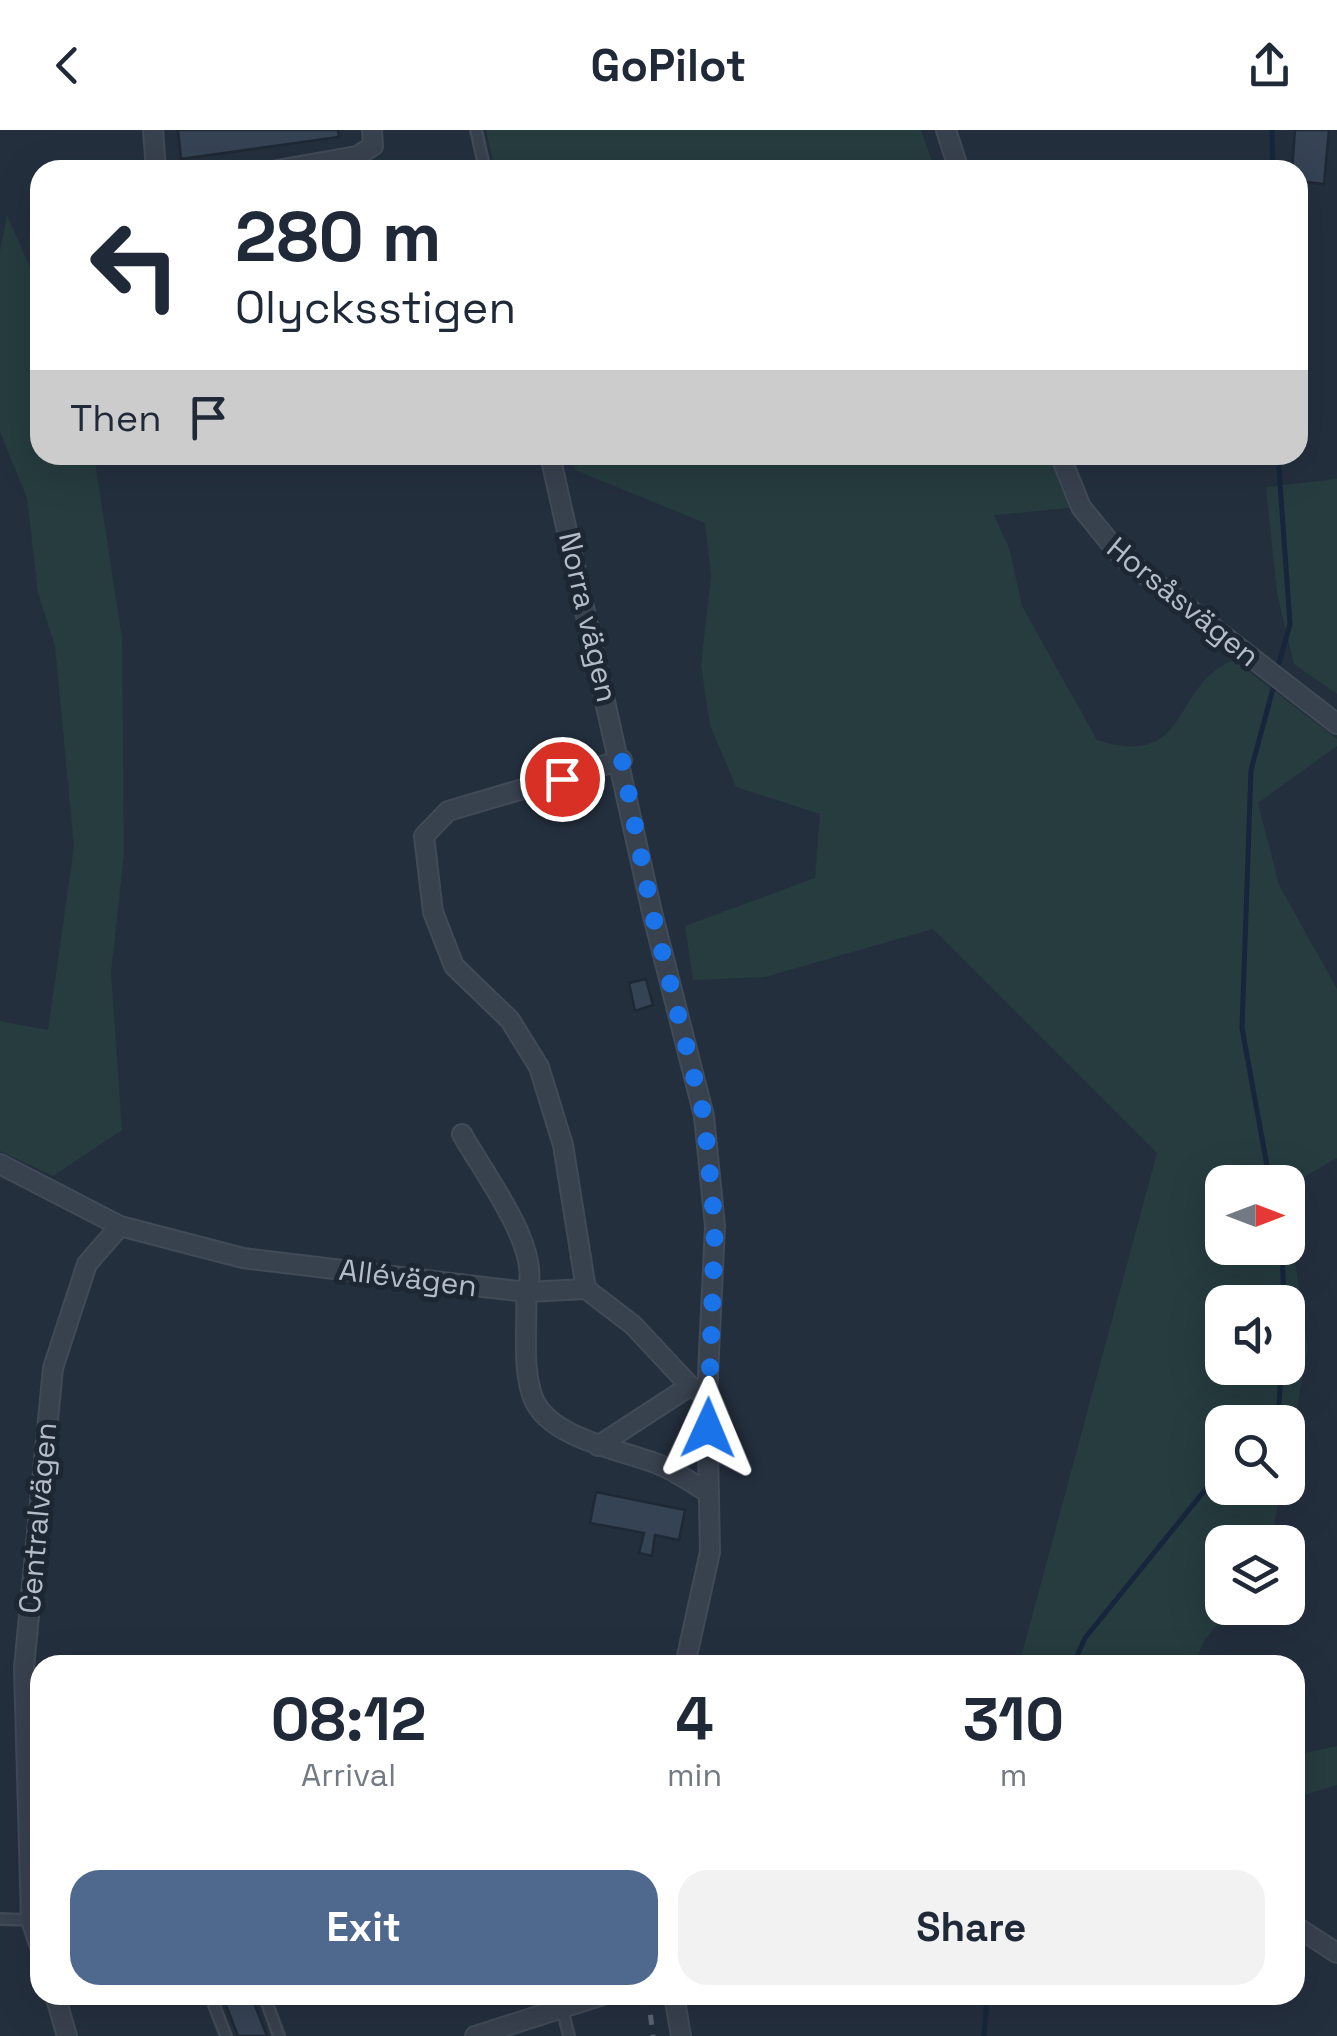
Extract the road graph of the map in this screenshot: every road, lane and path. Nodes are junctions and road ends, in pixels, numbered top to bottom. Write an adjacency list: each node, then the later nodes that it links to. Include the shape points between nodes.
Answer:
1 (153, 130): 5 (street)
2 (372, 130): 6 (street, via 374,146)
3 (476, 130): 7 (lane)
4 (946, 130): 8 (street)
5 (155, 160)
6 (333, 160)
7 (483, 160)
8 (956, 160)
9 (552, 465): 12 (street, Norra vägen)
10 (1064, 465): 11 (street, Horsåsvägen, via 1081,507 1120,555)
11 (1337, 724)
12 (622, 760): 16 (street, via 448,811 424,836 432,912 454,966 510,1020 539,1067 563,1145); 19 (street, Norra vägen, via 704,1116 715,1226)
13 (462, 1134): 17 (street, via 521,1236 533,1272)
14 (0, 1164): 15 (street, Allévägen)
15 (120, 1226): 17 (street, Allévägen, via 243,1258); 23 (street, Centralvägen, via 87,1264 53,1368 24,1668)
16 (586, 1289): 17 (street, Allévägen); 18 (street, via 632,1325)
17 (526, 1292): 20 (street, via 536,1403 550,1419)
18 (690, 1386): 19 (street); 20 (street)
19 (707, 1396): 21 (street, Norra vägen)
20 (598, 1446): 21 (street, via 658,1464)
21 (709, 1493): 22 (street, Norra vägen, via 710,1552)
22 (686, 1655)
23 (30, 1794)
24 (0, 1919): 25 (lane)
25 (30, 1920)
26 (1305, 1932): 27 (street)
27 (1337, 1953)
28 (57, 2005): 34 (street)
29 (214, 2005): 35 (lane)
30 (268, 2005): 36 (lane)
31 (571, 2005): 33 (street)
32 (676, 2005): 39 (street)
33 (562, 2008): 37 (street); 38 (lane)
34 (66, 2036)
35 (226, 2036)
36 (279, 2036)
37 (475, 2036)
38 (569, 2036)
39 (681, 2036)

